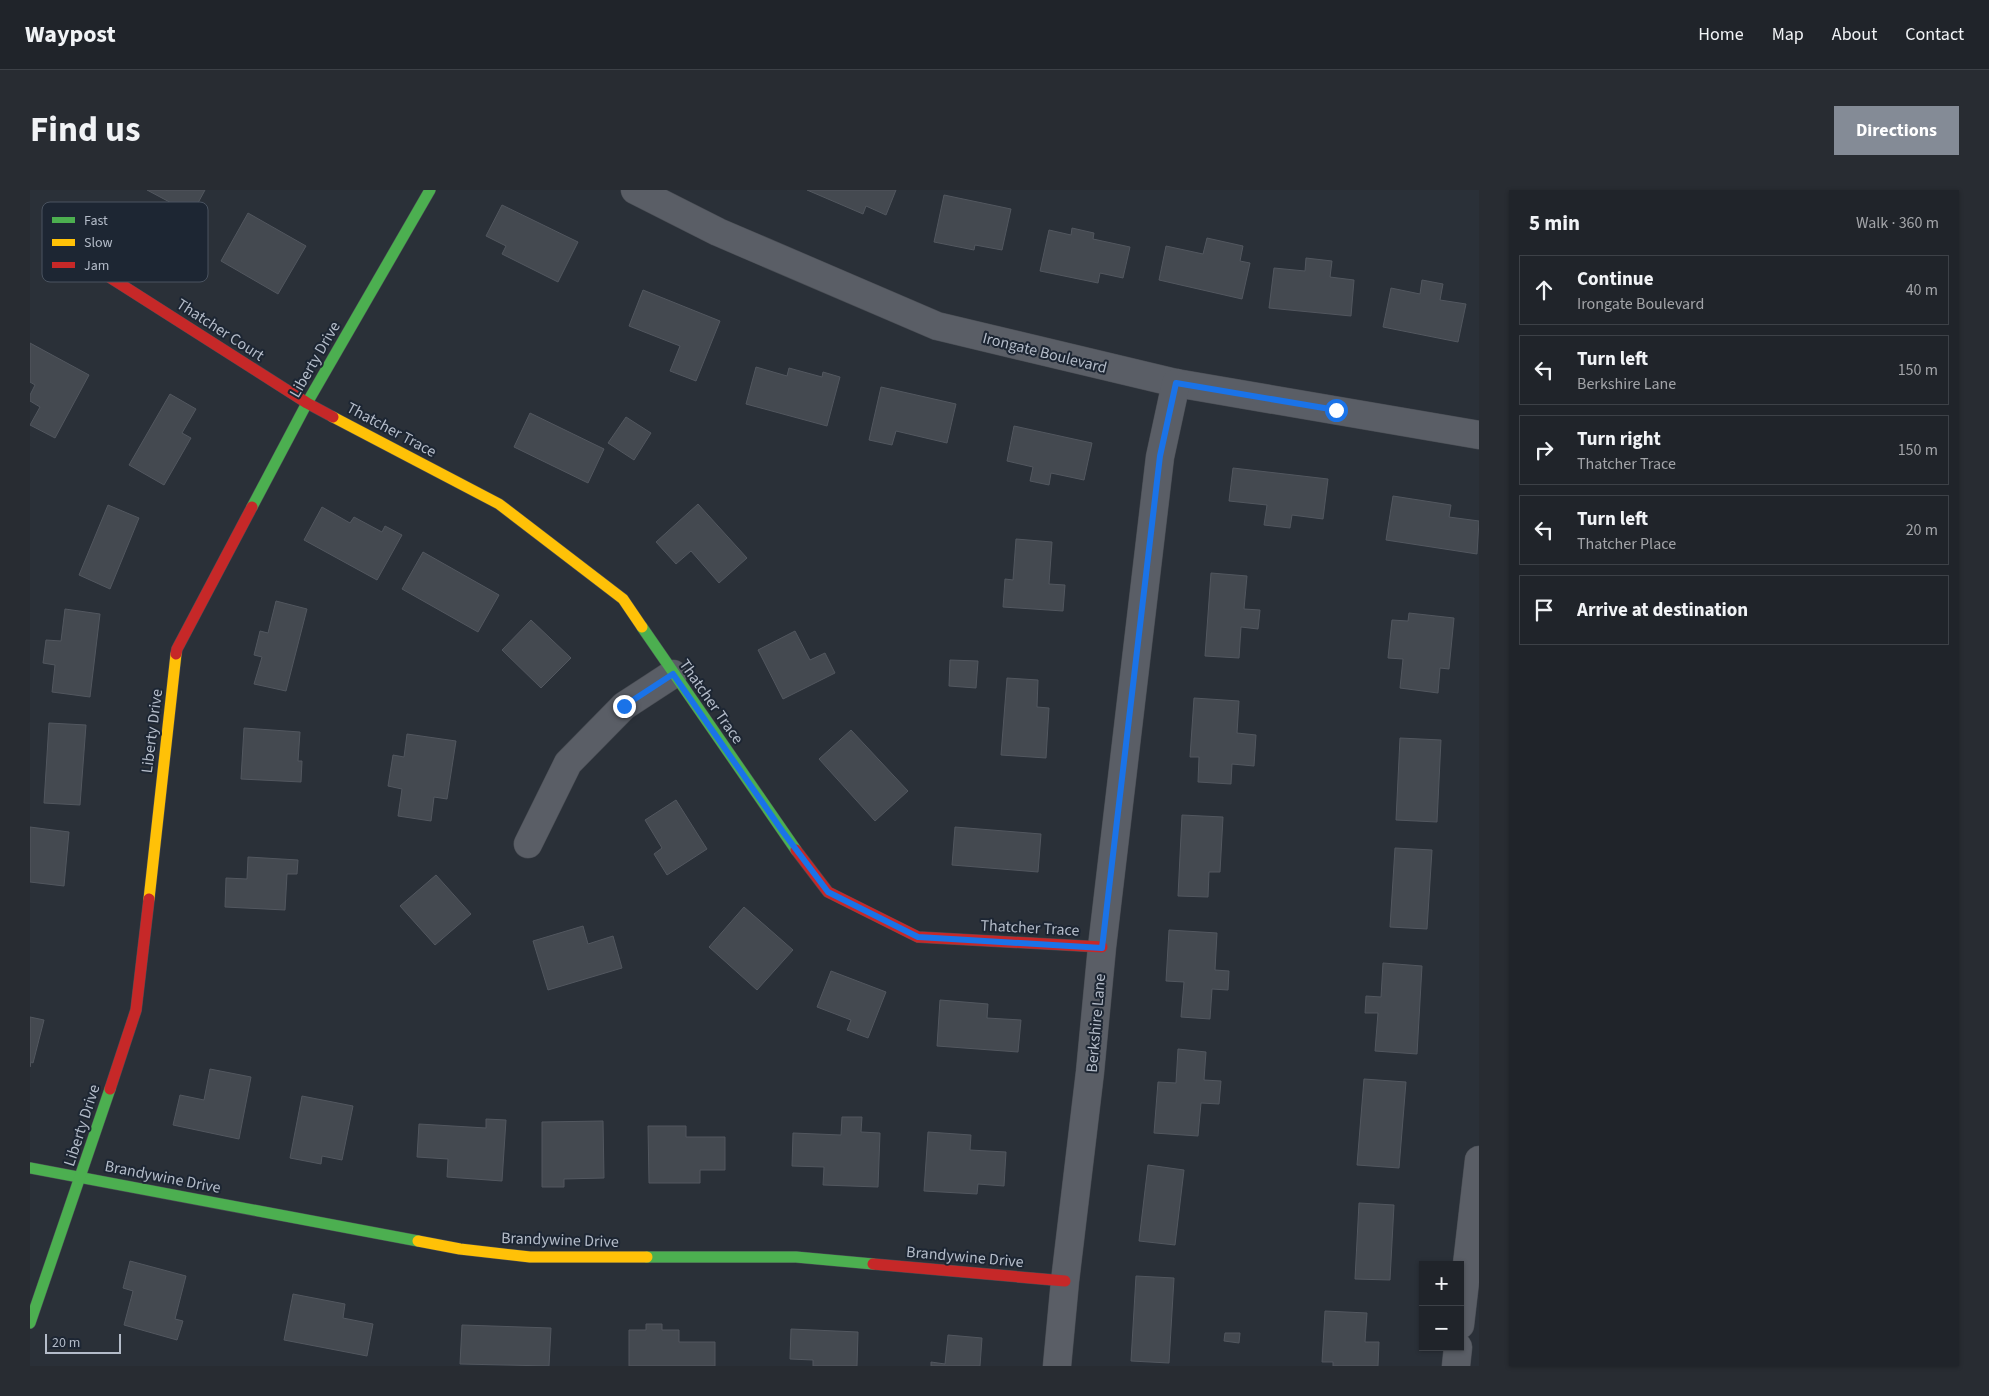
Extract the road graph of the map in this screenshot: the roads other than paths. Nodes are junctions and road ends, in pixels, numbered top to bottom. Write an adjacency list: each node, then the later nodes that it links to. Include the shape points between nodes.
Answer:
1 (430, 190): 5 (street, Liberty Drive)
2 (635, 190): 4 (street, Irongate Boulevard, via 718,232 937,326)
3 (117, 282): 5 (street, Thatcher Court)
4 (1176, 383): 6 (street, Irongate Boulevard); 9 (street, Berkshire Lane, via 1160,456)
5 (307, 403): 7 (street, Thatcher Trace, via 499,504 623,599); 12 (street, Liberty Drive, via 177,649 136,1010)
6 (1479, 435)
7 (673, 674): 8 (street, via 624,706 568,763); 9 (street, Thatcher Trace, via 828,892 918,937)
8 (528, 844)
9 (1102, 948): 13 (street, Berkshire Lane)
10 (1479, 1160): 14 (street)
11 (30, 1168): 12 (street, Brandywine Drive)
12 (81, 1178): 13 (street, Brandywine Drive, via 460,1249 530,1258 796,1257); 15 (street, Liberty Drive)
13 (1065, 1281): 17 (street, Berkshire Lane)
14 (1462, 1306)
15 (30, 1323)
16 (1458, 1351): 18 (street)
17 (1057, 1366)
18 (1456, 1366)

